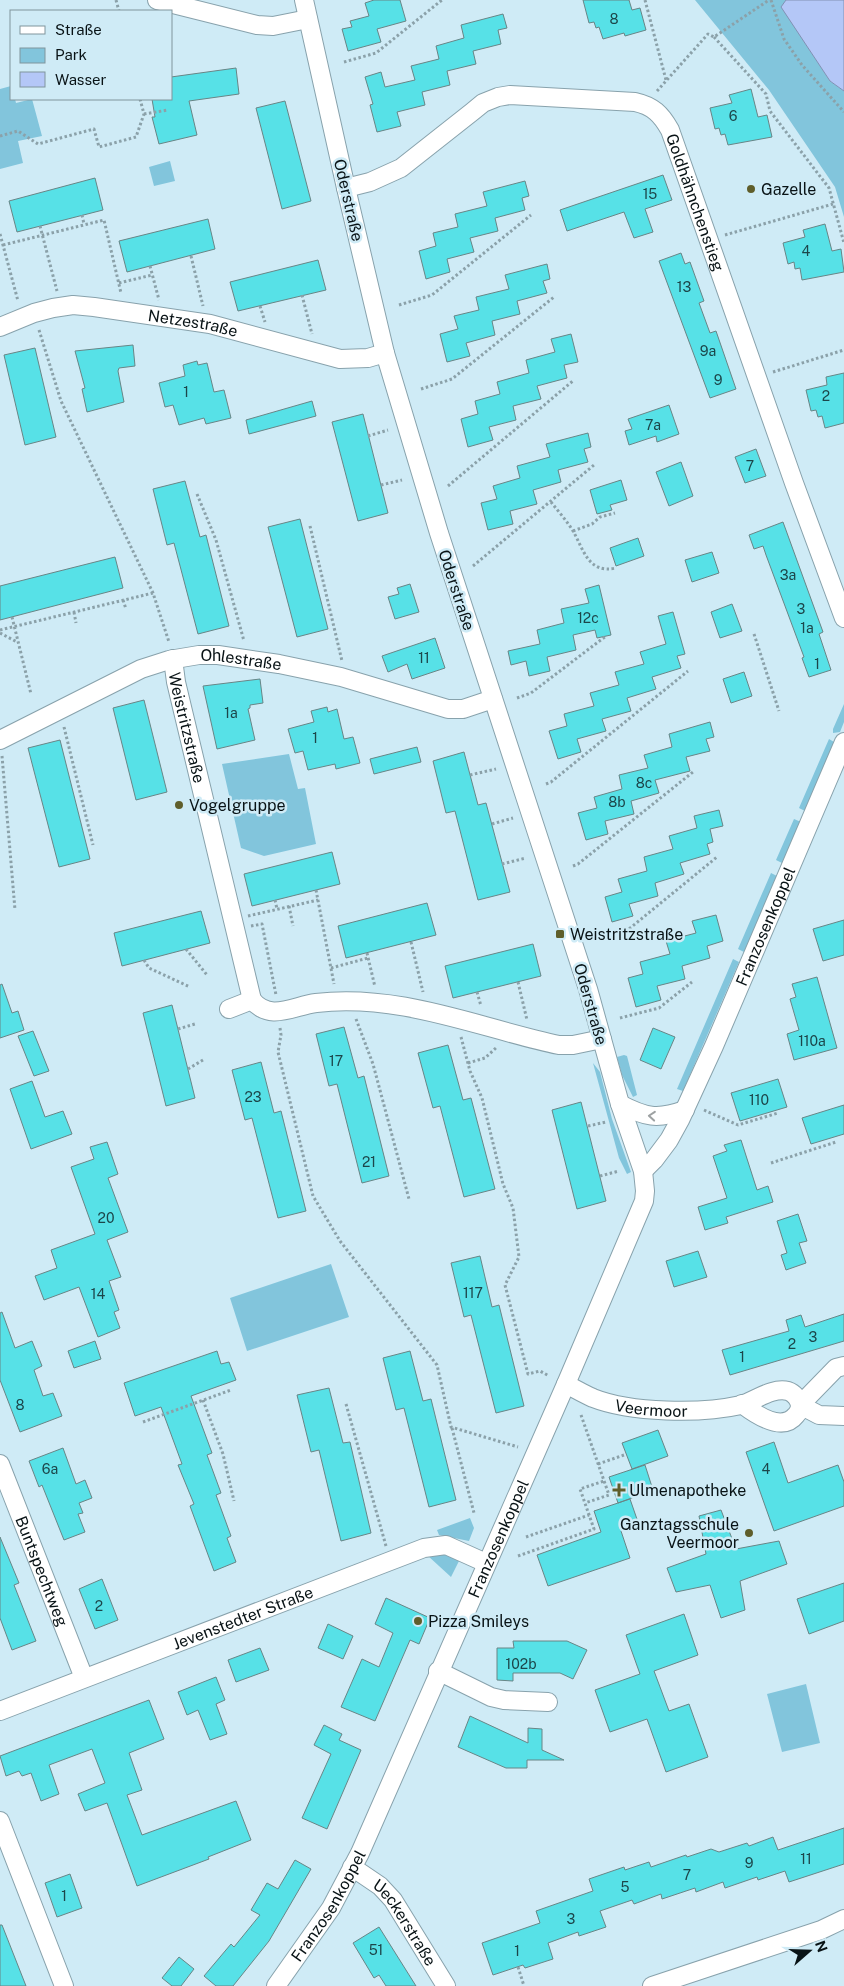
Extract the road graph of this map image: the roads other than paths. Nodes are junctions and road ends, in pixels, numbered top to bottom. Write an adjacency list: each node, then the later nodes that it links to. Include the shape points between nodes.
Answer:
1 (157, 0): 3 (street, via 257,25 273,26)
2 (304, 0): 3 (street, Oderstraße)
3 (308, 19): 4 (street, Oderstraße)
4 (346, 188): 6 (street, Oderstraße); 7 (street, Goldhähnchenstieg, via 370,182 401,168 483,103 498,97 521,95 646,104 656,110 670,130)
5 (0, 327): 6 (street, Netzestraße, via 26,310 73,305 210,324 340,359 368,358)
6 (385, 352): 9 (street, Oderstraße)
7 (844, 618)
8 (172, 654): 9 (street, Ohlestraße, via 218,655 279,664 341,677 448,709 463,709); 11 (street, Ohlestraße); 12 (street, Weistritzstraße)
9 (493, 699): 14 (street, Oderstraße)
10 (844, 742): 16 (street, Franzosenkoppel, via 714,1046)
11 (1, 745)
12 (252, 1000): 13 (street); 14 (street, via 258,1008 267,1011 331,1001 425,1010 559,1045 579,1045)
13 (228, 1009)
14 (602, 1039): 15 (street, Oderstraße)
15 (620, 1104): 16 (street, one-way to 15, via 648,1116); 17 (street, Oderstraße)
16 (693, 1110): 17 (street, Franzosenkoppel)
17 (643, 1171): 19 (street, Franzosenkoppel, via 644,1201)
18 (844, 1366): 21 (street, via 836,1368)
19 (566, 1384): 20 (street, Veermoor, via 593,1398 628,1406 695,1410); 24 (street, Franzosenkoppel)
20 (742, 1404): 21 (street, Veermoor, via 788,1391 796,1396); 21 (street, via 757,1416 781,1422 794,1418)
21 (800, 1405): 22 (street, via 819,1415)
22 (844, 1416)
23 (0, 1464): 26 (street, Buntspechtweg)
24 (486, 1563): 25 (street, Franzosenkoppel); 26 (street, Jevenstedter Straße, via 446,1545 424,1548)
25 (438, 1671): 27 (street, via 491,1697); 30 (street, Franzosenkoppel)
26 (84, 1678): 28 (street, Jevenstedter Straße)
27 (548, 1702)
28 (0, 1711)
29 (0, 1821): 32 (street)
30 (352, 1867): 33 (street, Franzosenkoppel, via 331,1908); 34 (street, Ueckerstraße, via 380,1886 393,1900)
31 (844, 1920): 35 (street)
32 (64, 1986)
33 (276, 1986)
34 (446, 1986)
35 (652, 1986)

